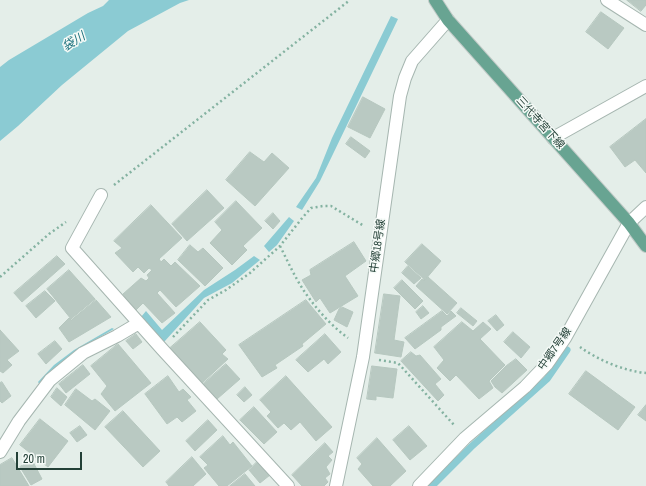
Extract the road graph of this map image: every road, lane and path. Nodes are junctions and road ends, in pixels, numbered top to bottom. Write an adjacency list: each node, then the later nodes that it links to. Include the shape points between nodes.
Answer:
1 (350, 0): 8 (path)
2 (435, 0): 4 (main road, 三代寺宮下線)
3 (607, 0): 5 (street)
4 (448, 20): 7 (main road, 三代寺宮下線); 12 (street, 中郷18号線, via 412,61 405,78 400,96)
5 (646, 25)
6 (646, 86): 7 (street)
7 (553, 138): 11 (main road, 三代寺宮下線)
8 (101, 195): 16 (street, via 72,248)
9 (646, 207): 11 (street, 中郷7号線)
10 (67, 221): 15 (path)
11 (629, 223): 14 (main road, 三代寺宮下線); 17 (street, 中郷7号線)
12 (380, 235): 13 (path, via 331,206 322,206 311,208); 19 (street, 中郷18号線)
13 (280, 246): 18 (path, via 250,273 208,300); 19 (path, via 317,309)
14 (646, 246)
15 (0, 277)
16 (139, 323): 18 (street); 22 (street, via 83,353 50,380 19,421)
17 (565, 338): 20 (path, via 623,368); 21 (street, 中郷7号線, via 547,364 525,387)
18 (162, 349): 23 (street)
19 (363, 354): 21 (path, via 398,363); 24 (street, 中郷18号線)
20 (646, 373)
21 (465, 438): 25 (street, 中郷7号線)
22 (0, 452)
23 (288, 486)
24 (336, 486)
25 (418, 486)

